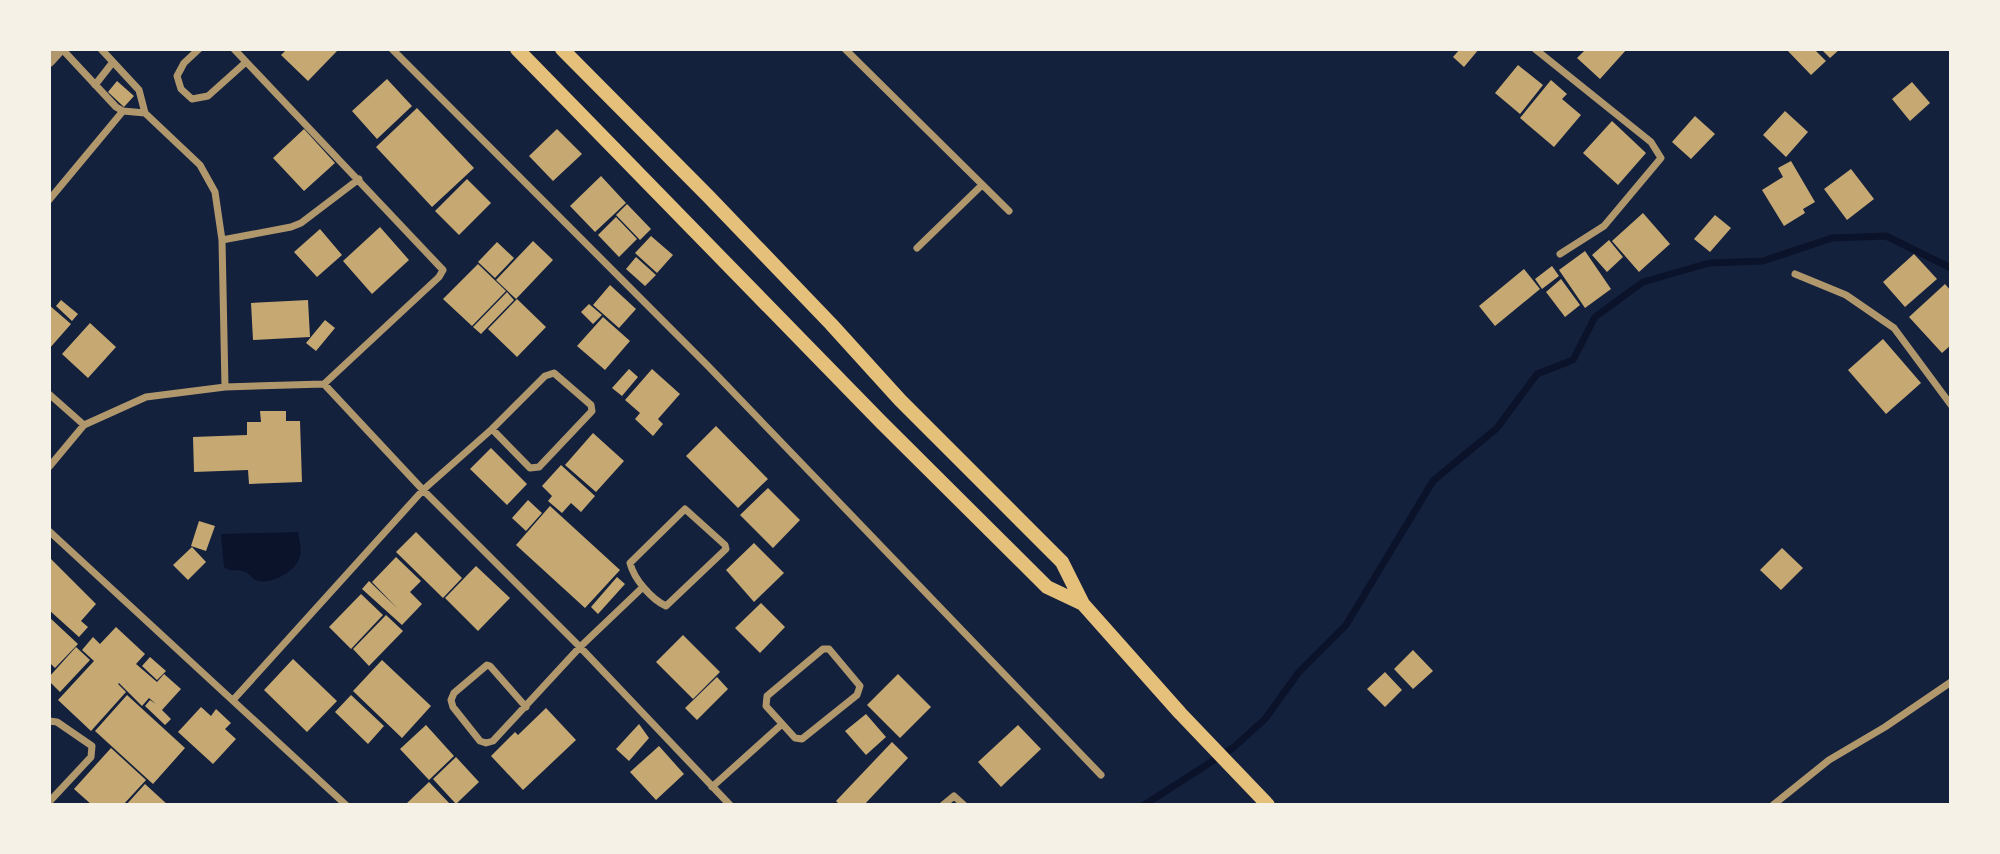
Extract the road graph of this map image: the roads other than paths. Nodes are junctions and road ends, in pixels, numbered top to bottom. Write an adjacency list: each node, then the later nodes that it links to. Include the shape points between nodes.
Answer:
1 (61, 49): 10 (street); 13 (street)
2 (101, 49): 11 (street)
3 (199, 49): 12 (street, via 177,76 181,89 192,99 208,96)
4 (234, 49): 12 (street)
5 (392, 49): 41 (street, via 708,366)
6 (517, 49): 34 (main road, via 1047,587)
7 (562, 49): 34 (main road, via 1062,562)
8 (845, 49): 17 (street)
9 (1535, 49): 22 (street, via 1651,142 1661,158 1604,226)
10 (49, 61)
11 (113, 62): 13 (street); 15 (street, via 139,90)
12 (246, 62): 16 (street)
13 (95, 85): 14 (street)
14 (123, 111): 15 (street); 18 (street)
15 (145, 113): 20 (street, via 200,164 215,192)
16 (359, 179): 20 (street, via 301,223); 24 (street, via 443,270)
17 (982, 185): 19 (street); 21 (street)
18 (49, 200)
19 (1009, 211)
20 (222, 240): 25 (street)
21 (917, 248)
22 (1560, 254)
23 (1795, 274): 27 (street, via 1846,295 1894,328)
24 (324, 384): 25 (street); 31 (street)
25 (225, 387): 28 (street, via 146,397)
26 (49, 394): 28 (street)
27 (1951, 405)
28 (84, 425): 30 (street)
29 (492, 429): 29 (street, via 545,376 554,373 591,405 592,411 539,467 530,468); 31 (street)
30 (49, 467)
31 (423, 490): 35 (street); 37 (street)
32 (49, 531): 37 (street)
33 (643, 587): 33 (street, via 662,604 670,604 725,553 725,545 683,510 632,559 631,568); 35 (street)
34 (1083, 604): 48 (main road)
35 (580, 647): 38 (street); 42 (street)
36 (1951, 682): 49 (street, via 1829,760)
37 (234, 699): 44 (street)
38 (526, 707): 38 (street, via 486,743 451,700 487,665)
39 (53, 722): 43 (street, via 93,751)
40 (781, 725): 40 (street, via 802,739 857,695 860,686 829,649 819,651 767,696 766,706); 42 (street)
41 (1101, 775)
42 (712, 787): 45 (street)
43 (49, 802)
44 (346, 805)
45 (730, 805)
46 (943, 805): 47 (street, via 952,796)
47 (964, 805)
48 (1268, 805)
49 (1773, 805)

